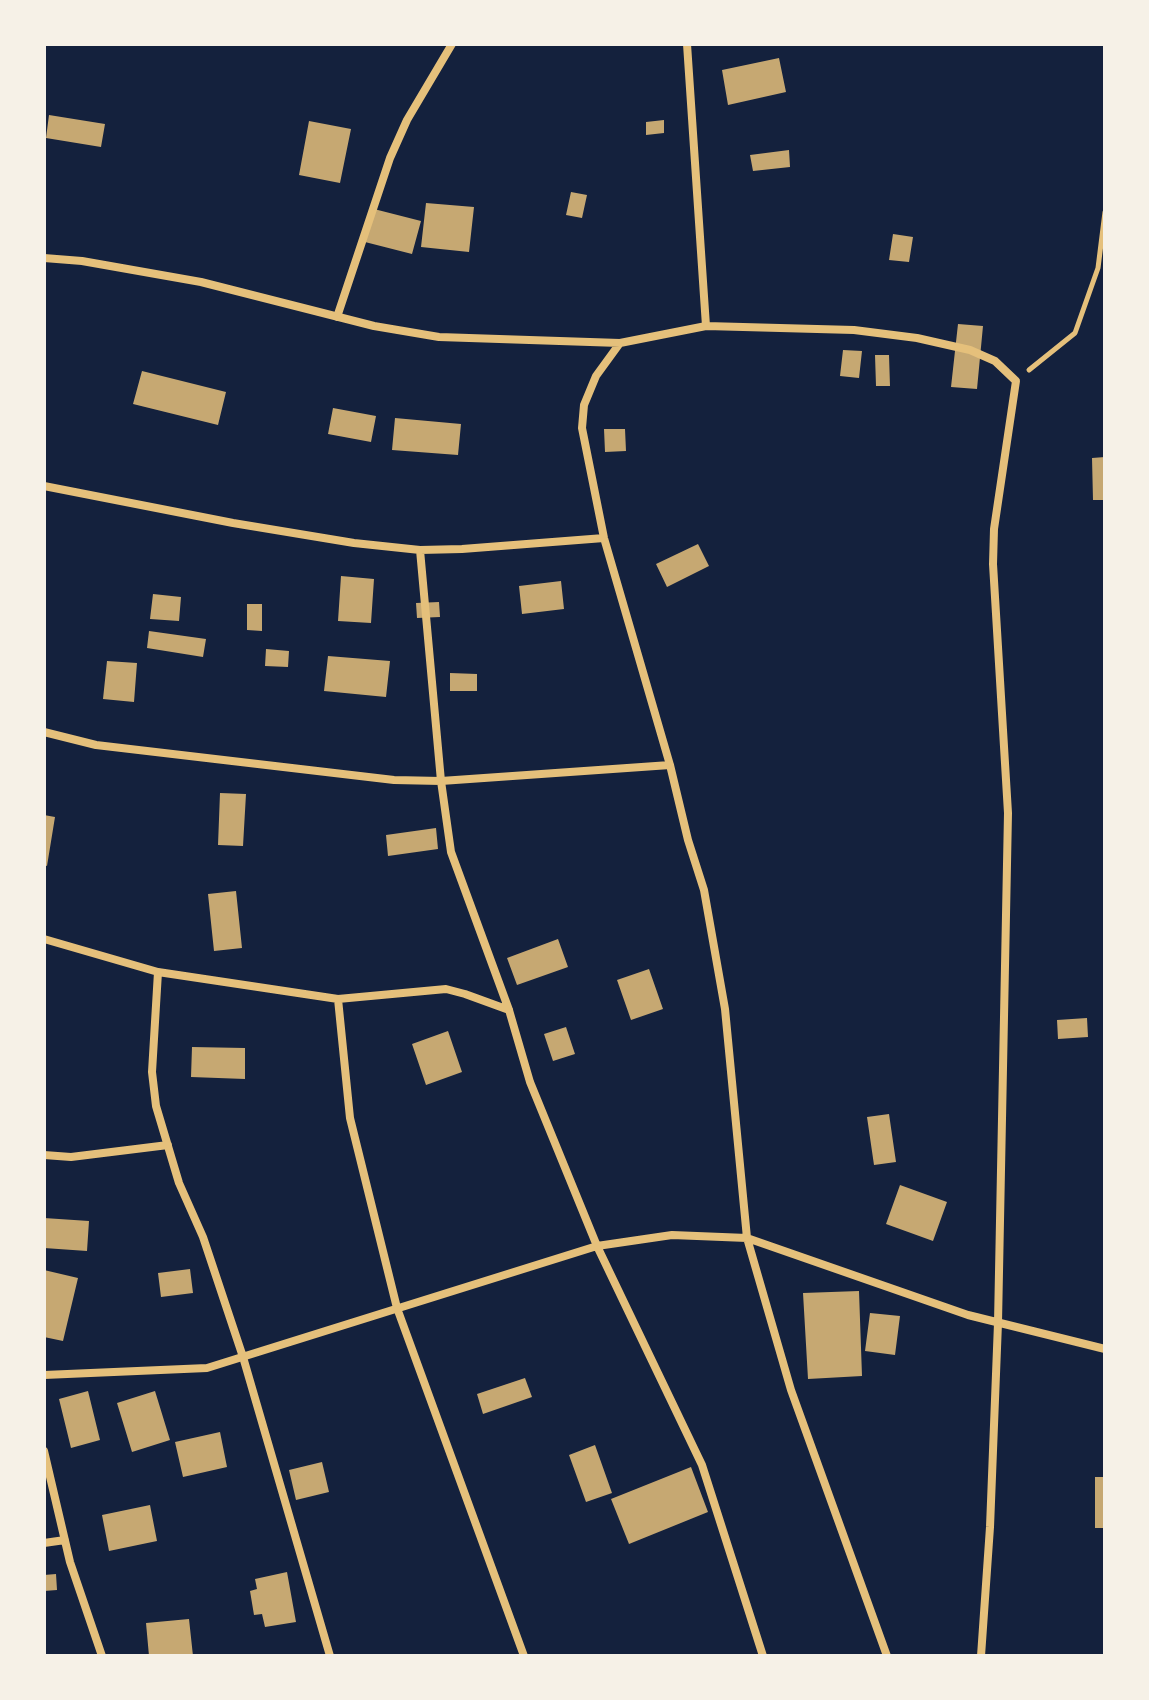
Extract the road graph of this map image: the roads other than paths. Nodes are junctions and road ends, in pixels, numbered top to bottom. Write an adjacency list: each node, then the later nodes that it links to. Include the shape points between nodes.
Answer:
1 (452, 44): 4 (street, via 390,158)
2 (687, 44): 5 (street)
3 (44, 258): 4 (street, via 201,282)
4 (337, 317): 6 (street, via 439,337)
5 (706, 326): 6 (street); 22 (street, via 854,330 917,338 970,350 995,361 1016,381 993,564 1008,813)
6 (620, 343): 8 (street, via 596,376 584,405 582,428)
7 (44, 486): 9 (street, via 233,523)
8 (604, 538): 9 (street); 11 (street)
9 (420, 550): 12 (street)
10 (44, 732): 12 (street, via 96,745)
11 (670, 765): 12 (street); 19 (street, via 704,890 725,1009)
12 (441, 781): 16 (street, via 451,852)
13 (44, 939): 14 (street)
14 (158, 972): 15 (street); 17 (street, via 152,1072)
15 (338, 999): 16 (street, via 446,989); 21 (street, via 350,1118)
16 (509, 1010): 20 (street, via 530,1082)
17 (168, 1145): 18 (street, via 71,1157); 24 (street)
18 (44, 1155)
19 (747, 1238): 20 (street, via 672,1235); 22 (street); 33 (street, via 791,1390)
20 (597, 1246): 21 (street); 32 (street, via 702,1465)
21 (397, 1308): 24 (street); 31 (street)
22 (998, 1323): 23 (street); 34 (street)
23 (1105, 1349)
24 (243, 1357): 25 (street, via 207,1368); 30 (street)
25 (44, 1375)
26 (44, 1451): 27 (street)
27 (65, 1540): 28 (street); 29 (street)
28 (44, 1543)
29 (102, 1656)
30 (330, 1656)
31 (524, 1656)
32 (763, 1656)
33 (887, 1656)
34 (981, 1656)

